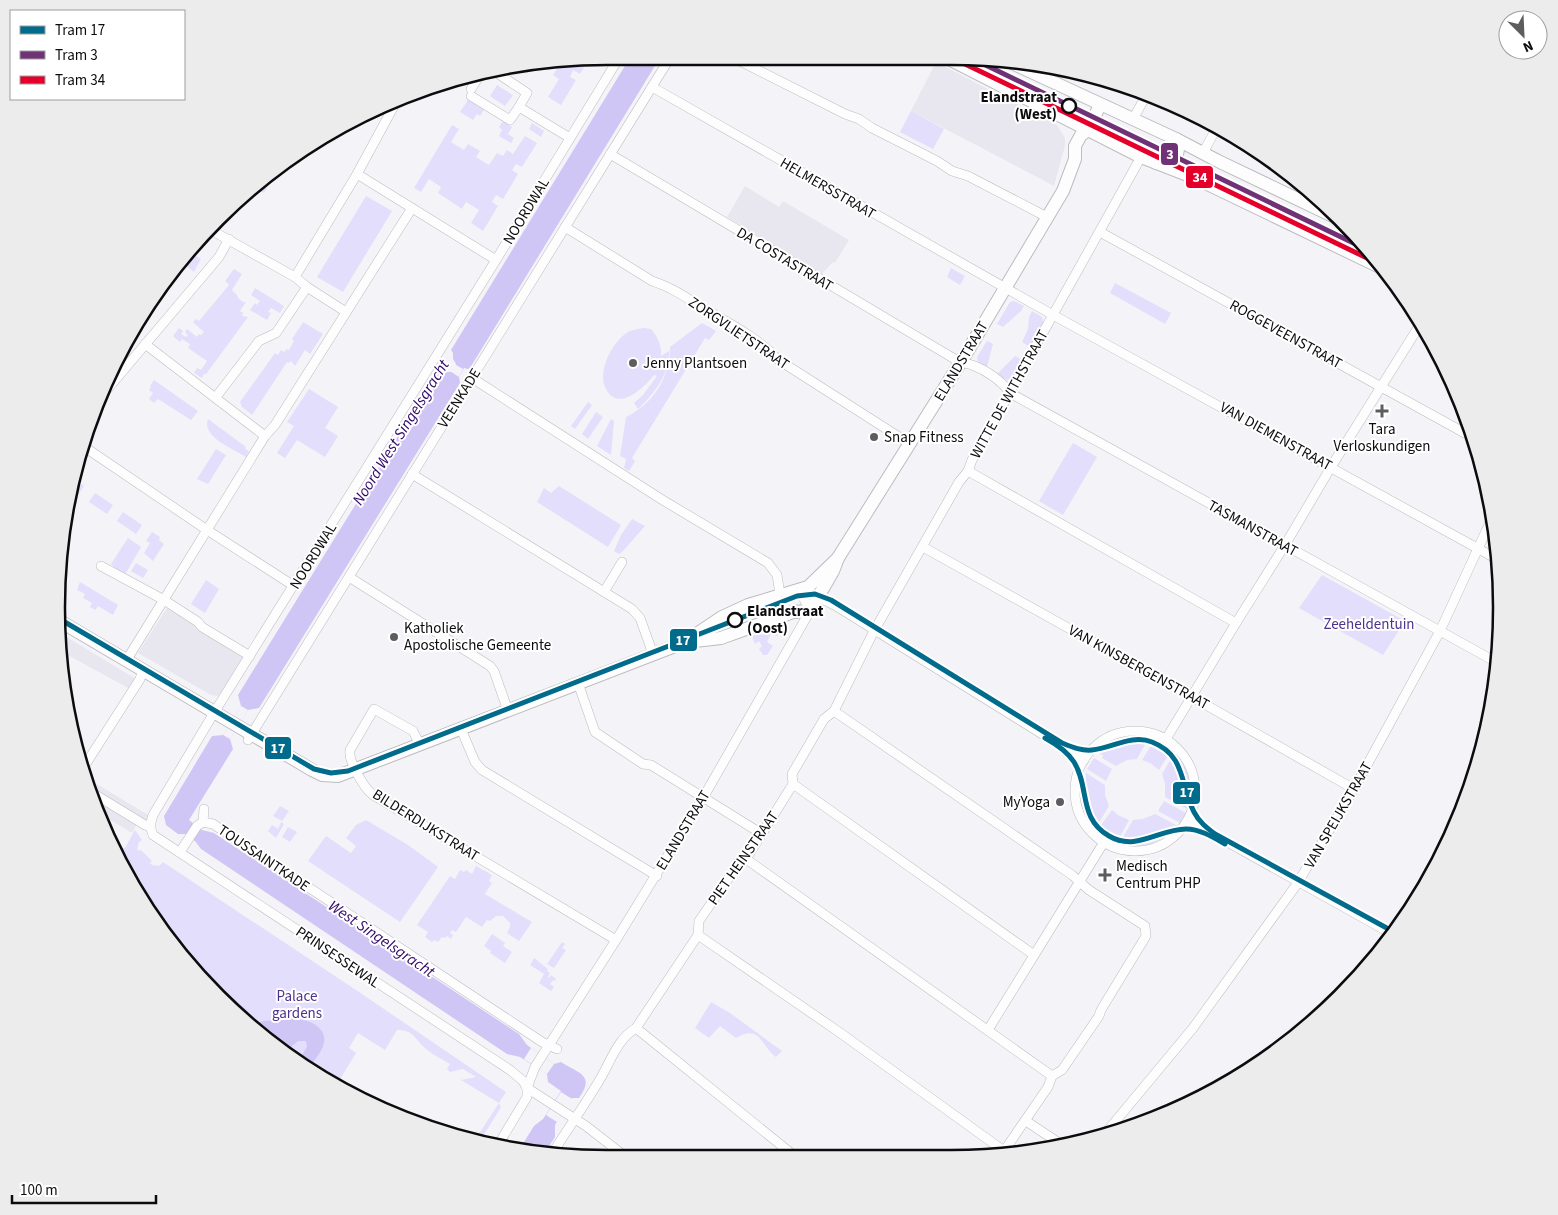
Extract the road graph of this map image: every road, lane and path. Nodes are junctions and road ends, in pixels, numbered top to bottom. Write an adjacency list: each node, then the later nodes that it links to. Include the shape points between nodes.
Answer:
1 (615, 65): 16 (street, NOORDWAL)
2 (665, 65): 8 (street, VEENKADE)
3 (748, 65): 25 (street, via 858,118 937,160 952,172 968,176)
4 (961, 65): 14 (street)
5 (1032, 72): 10 (street)
6 (501, 75): 11 (street, via 527,93)
7 (477, 81): 11 (street, via 471,92 510,120)
8 (652, 87): 19 (street, VEENKADE); 34 (street, HELMERSSTRAAT)
9 (1144, 101): 13 (street)
10 (1100, 104): 13 (street); 14 (street, ELANDSTRAAT)
11 (518, 107): 16 (street)
12 (392, 110): 22 (street)
13 (1133, 119): 17 (street)
14 (1088, 130): 20 (street); 25 (street, ELANDSTRAAT, via 1075,146 1075,159 1063,191)
15 (1214, 134): 18 (street)
16 (570, 138): 30 (street, NOORDWAL)
17 (1176, 139): 18 (street); 21 (street, via 1179,150 1175,157 1169,162)
18 (1203, 153): 24 (street)
19 (610, 154): 26 (street, VEENKADE); 39 (street, DA COSTASTRAAT)
20 (1141, 157): 21 (street); 27 (street, WITTE DE WITHSTRAAT)
21 (1154, 163): 31 (street, via 1194,178)
22 (357, 174): 23 (street); 32 (street)
23 (412, 208): 30 (street); 35 (street)
24 (1317, 208)
25 (1047, 217): 34 (street, ELANDSTRAAT)
26 (565, 227): 40 (street, VEENKADE); 47 (street, ZORGVLIETSTRAAT, via 709,312)
27 (1100, 232): 36 (street, WITTE DE WITHSTRAAT); 42 (street, ROGGEVEENSTRAAT)
28 (216, 233): 29 (street)
29 (229, 239): 32 (street); 38 (street, via 218,257)
30 (496, 260): 62 (street, NOORDWAL)
31 (1367, 261)
32 (295, 277): 33 (street)
33 (307, 287): 35 (street); 44 (street, via 276,333 259,341)
34 (1005, 288): 36 (street, HELMERSSTRAAT); 39 (street, ELANDSTRAAT)
35 (346, 312): 46 (street)
36 (1053, 315): 43 (street, WITTE DE WITHSTRAAT); 49 (street, VAN DIEMENSTRAAT)
37 (1416, 330): 42 (street)
38 (145, 344): 41 (street); 44 (street)
39 (961, 362): 43 (street, DA COSTASTRAAT, via 990,375); 47 (street, ELANDSTRAAT)
40 (472, 378): 51 (street, VEENKADE); 65 (street, via 653,494 743,546 774,568)
41 (116, 379)
42 (1380, 386): 45 (street, ROGGEVEENSTRAAT); 49 (street)
43 (1010, 393): 50 (street, WITTE DE WITHSTRAAT); 54 (street, TASMANSTRAAT)
44 (216, 397): 46 (street)
45 (1464, 432)
46 (265, 436): 53 (street)
47 (910, 444): 58 (street, ELANDSTRAAT)
48 (89, 450): 53 (street)
49 (1331, 467): 54 (street); 56 (street, VAN DIEMENSTRAAT)
50 (968, 471): 55 (street, WITTE DE WITHSTRAAT); 69 (street)
51 (412, 474): 61 (street, VEENKADE); 64 (street)
52 (1487, 529): 56 (street, VAN SPEIJKSTRAAT)
53 (206, 530): 62 (street); 67 (street)
54 (1285, 545): 69 (street); 72 (street, TASMANSTRAAT)
55 (923, 547): 71 (street, WITTE DE WITHSTRAAT); 80 (street, VAN KINSBERGENSTRAAT)
56 (1477, 549): 57 (street, VAN DIEMENSTRAAT); 72 (street, VAN SPEIJKSTRAAT)
57 (1490, 556)
58 (838, 558): 63 (street, ELANDSTRAAT, via 811,586); 66 (street, ELANDSTRAAT)
59 (622, 562): 64 (street)
60 (101, 566): 67 (street)
61 (348, 577): 81 (street, via 490,666); 85 (street, VEENKADE)
62 (294, 586): 75 (street, NOORDWAL)
63 (797, 590): 65 (street); 68 (street)
64 (604, 592): 74 (street, via 636,612)
65 (780, 594): 73 (street, via 722,617)
66 (818, 597): 68 (street, ELANDSTRAAT); 71 (street)
67 (164, 600): 75 (street); 77 (street)
68 (810, 611): 73 (street, via 793,612 722,638); 94 (street, ELANDSTRAAT)
69 (1236, 623): 80 (street)
70 (65, 625): 77 (street)
71 (874, 630): 82 (street, PIET HEINSTRAAT); 88 (street)
72 (1440, 631): 76 (street, TASMANSTRAAT); 92 (street, VAN SPEIJKSTRAAT)
73 (683, 643): 74 (street)
74 (653, 654): 79 (street)
75 (250, 656): 83 (street, NOORDWAL)
76 (1490, 659)
77 (126, 661): 78 (street)
78 (141, 675): 83 (street); 89 (street)
79 (578, 683): 81 (street); 94 (street, via 594,732)
80 (1192, 697): 86 (street); 92 (street, VAN KINSBERGENSTRAAT)
81 (508, 711): 84 (street)
82 (834, 711): 91 (street, PIET HEINSTRAAT, via 824,719 792,774); 104 (street)
83 (214, 712): 85 (street); 98 (street, NOORDWAL, via 158,806)
84 (461, 729): 87 (street); 103 (street, via 475,762 482,770)
85 (250, 737): 90 (street, via 322,775 338,776)
86 (1166, 739): 88 (street, via 1144,731 1120,733 1099,743); 96 (street, via 1181,753 1192,777 1194,792)
87 (420, 745): 90 (street); 90 (street, via 413,731 374,709 349,753)
88 (1084, 760): 100 (street, via 1075,784 1078,811 1088,829)
89 (87, 761)
90 (356, 770): 108 (street, BILDERDIJKSTRAAT, via 373,795)
91 (793, 784): 99 (street, PIET HEINSTRAAT); 109 (street)
92 (1354, 789): 105 (street, VAN SPEIJKSTRAAT)
93 (100, 797): 98 (street, PRINSESSEWAL)
94 (703, 798): 99 (street); 103 (street, ELANDSTRAAT)
95 (204, 808): 97 (street)
96 (1188, 820): 100 (street, via 1172,837 1150,848 1127,850); 105 (street)
97 (200, 824): 101 (street); 112 (street, TOUSSAINTKADE, via 213,824)
98 (150, 826): 101 (street, PRINSESSEWAL, via 154,835)
99 (762, 834): 102 (street, PIET HEINSTRAAT)
100 (1104, 842): 104 (street)
101 (180, 852): 114 (street, PRINSESSEWAL, via 510,1070)
102 (746, 859): 107 (street, PIET HEINSTRAAT, via 737,866 699,921); 111 (street)
103 (656, 876): 108 (street, ELANDSTRAAT)
104 (1079, 881): 109 (street); 113 (street, via 1142,922 1146,936 1099,1016 1062,1070)
105 (1298, 882): 106 (street); 117 (street, VAN SPEIJKSTRAAT, via 1193,1028)
106 (1386, 931)
107 (698, 935): 110 (street, PIET HEINSTRAAT); 122 (street, via 839,1032)
108 (616, 940): 112 (street, ELANDSTRAAT)
109 (1034, 955): 111 (street)
110 (636, 1028): 115 (street, PIET HEINSTRAAT, via 628,1033); 124 (street)
111 (988, 1030): 113 (street)
112 (553, 1047): 114 (street, ELANDSTRAAT, via 542,1056)
113 (1052, 1076): 116 (street)
114 (527, 1088): 115 (street, PRINSESSEWAL); 118 (street, ELANDSTRAAT, via 527,1097)
115 (575, 1118): 120 (street, PIET HEINSTRAAT); 123 (street, PRINSESSEWAL)
116 (1026, 1121): 119 (street); 121 (street)
117 (1112, 1125)
118 (501, 1140)
119 (1055, 1140)
120 (556, 1147)
121 (1008, 1147)
122 (996, 1148)
123 (617, 1150)
124 (787, 1150)

